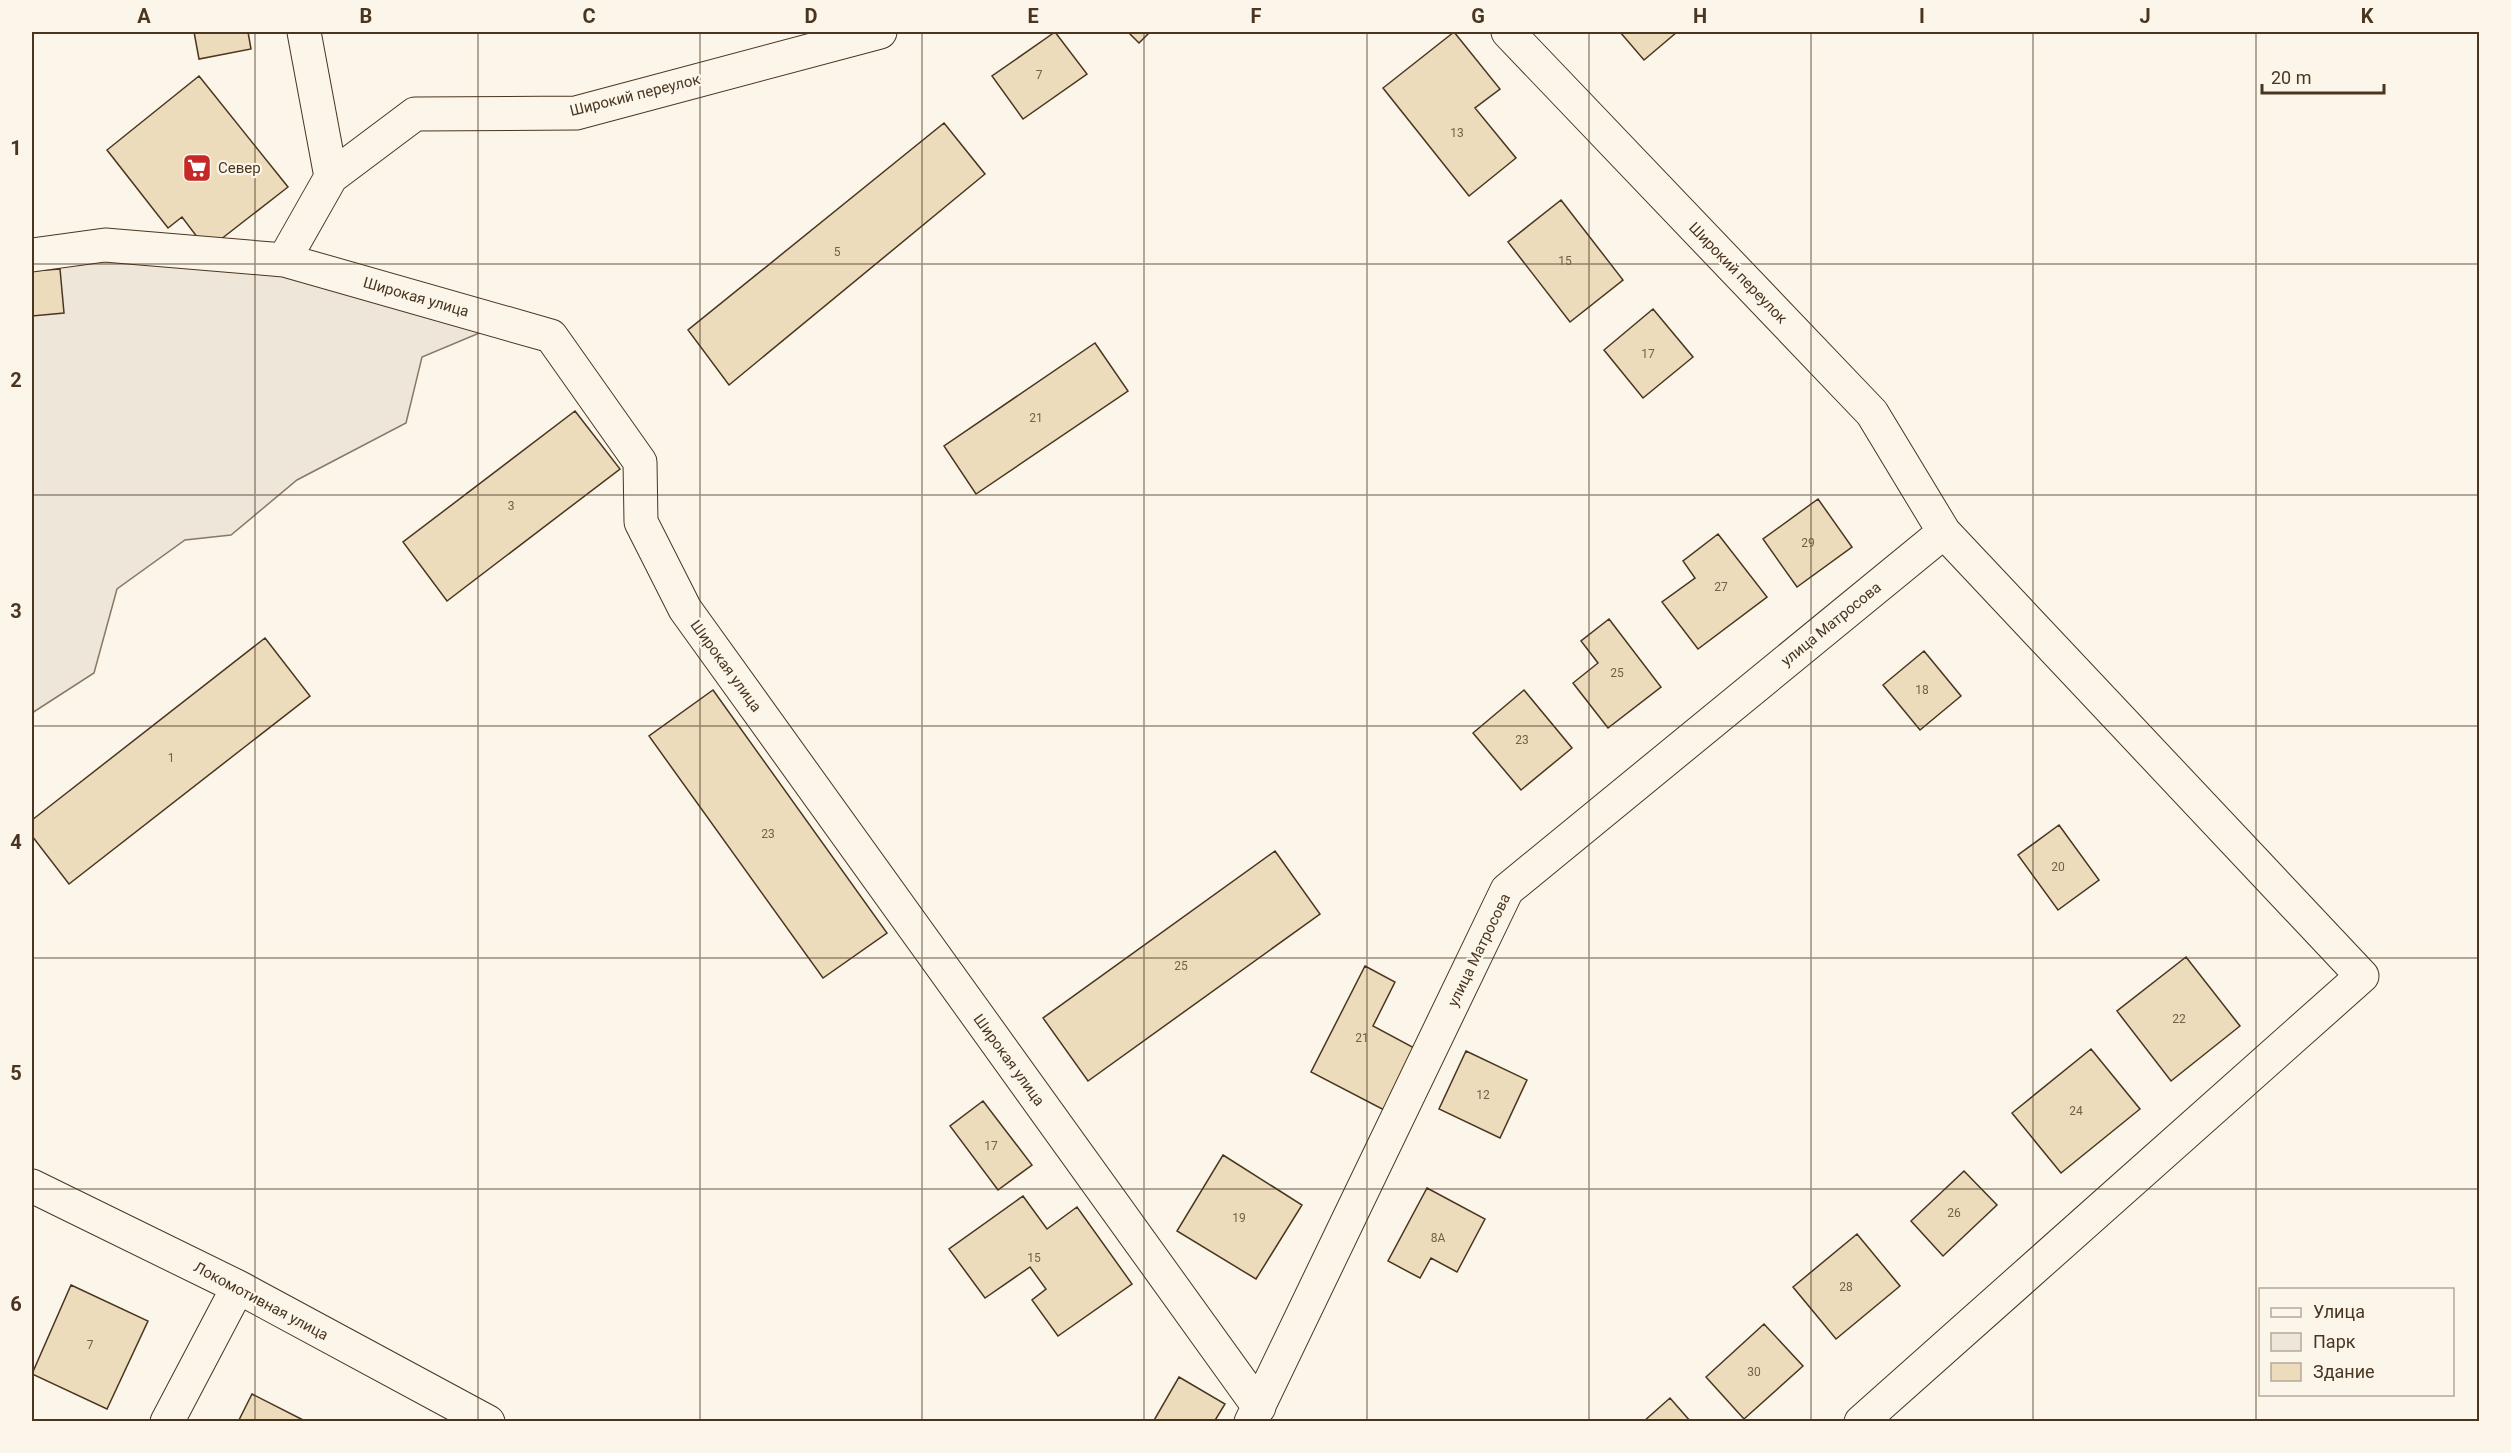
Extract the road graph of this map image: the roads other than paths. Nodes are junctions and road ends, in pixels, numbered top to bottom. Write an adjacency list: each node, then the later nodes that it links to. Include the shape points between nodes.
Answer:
1 (304, 32): 4 (street)
2 (880, 32): 4 (street, Широкий переулок, via 576,113 416,114)
3 (1508, 32): 7 (street, Широкий переулок, via 1872,413)
4 (331, 177): 6 (street)
5 (32, 255): 6 (street, Широкая улица, via 105,245)
6 (284, 260): 10 (street, Широкая улица, via 551,336 640,462 641,522 685,609)
7 (1944, 532): 10 (street, улица Матросова, via 1507,890); 13 (street, Широкий переулок, via 2362,976)
8 (32, 1186): 9 (street, Локомотивная улица)
9 (238, 1287): 11 (street); 12 (street, Локомотивная улица)
10 (1255, 1414)
11 (167, 1422)
12 (488, 1422)
13 (1862, 1422)

